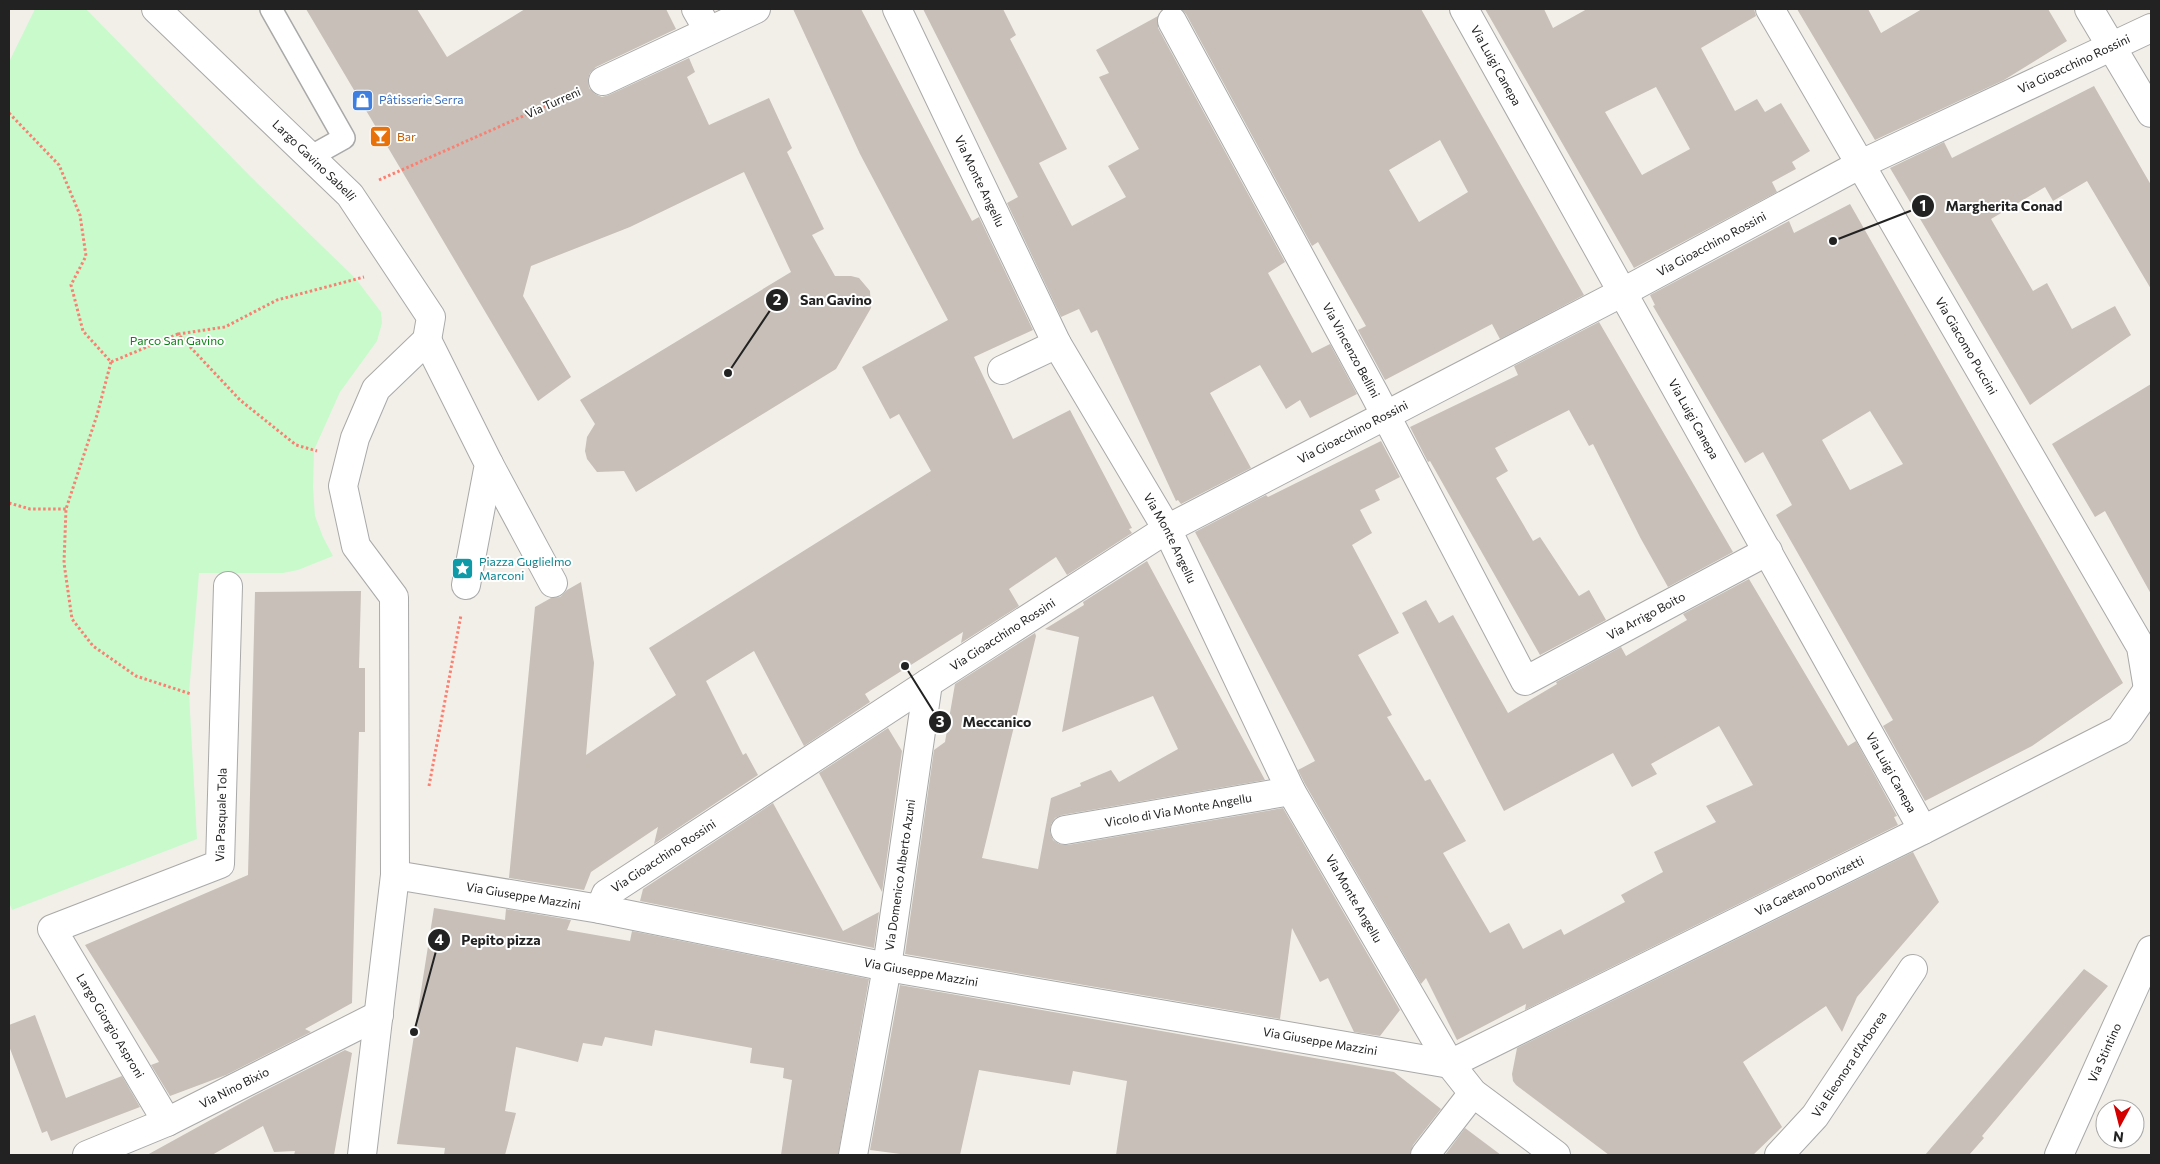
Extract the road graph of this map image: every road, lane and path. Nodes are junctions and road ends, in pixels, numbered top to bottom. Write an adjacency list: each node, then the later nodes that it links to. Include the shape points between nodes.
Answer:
1 (271, 9): 15 (lane, via 344,138)
2 (756, 9): 8 (street)
3 (897, 9): 22 (street, Via Monte Angellu)
4 (1464, 9): 19 (street, Via Luigi Canepa)
5 (1770, 9): 16 (street, Via Giacomo Puccini)
6 (2089, 9): 11 (street)
7 (170, 12): 15 (street, Largo Gavino Sabelli)
8 (702, 19): 12 (street)
9 (1172, 21): 25 (street, Via Vincenzo Bellini)
10 (2151, 28): 11 (street, Via Gioacchino Rossini)
11 (2112, 47): 14 (street); 16 (street, Via Gioacchino Rossini)
12 (602, 81): 17 (path, Via Turreni)
13 (9, 113): 23 (path, via 59,165 80,215 86,256 71,285 83,331)
14 (2151, 113)
15 (310, 157): 17 (street, Largo Gavino Sabelli)
16 (1859, 165): 19 (street, Via Gioacchino Rossini); 37 (street, Via Giacomo Puccini, via 2141,647)
17 (350, 195): 18 (street, Largo Gavino Sabelli)
18 (398, 267): 20 (path, via 277,300 225,327); 21 (street, Largo Gavino Sabelli, via 431,317)
19 (1623, 292): 25 (street, Via Gioacchino Rossini); 31 (street, Via Luigi Canepa)
20 (178, 334): 23 (path); 26 (path, via 240,400 296,445)
21 (427, 340): 26 (street, via 376,388); 27 (street)
22 (1057, 344): 24 (street); 30 (street, Via Monte Angellu)
23 (111, 362): 29 (path)
24 (1002, 370)
25 (1386, 416): 30 (street, Via Gioacchino Rossini); 35 (street, Via Vincenzo Bellini)
26 (349, 460): 43 (street, via 343,486 356,546 394,597)
27 (489, 464): 32 (street); 33 (street)
28 (9, 503): 29 (path, via 30,509)
29 (66, 509): 38 (path, via 64,563 72,619 93,646 136,676)
30 (1167, 529): 36 (street, Via Gioacchino Rossini); 40 (street, Via Monte Angellu)
31 (1768, 551): 35 (street, Via Arrigo Boito); 42 (street, Via Luigi Canepa)
32 (553, 583)
33 (466, 585): 39 (path)
34 (228, 586): 38 (street, Via Pasquale Tola)
35 (1525, 681)
36 (928, 683): 44 (street, Via Gioacchino Rossini, via 606,894); 47 (street, Via Domenico Alberto Azuni)
37 (2150, 687): 42 (street, Via Gaetano Donizetti, via 2120,730)
38 (225, 704): 45 (street, Via Pasquale Tola, via 220,864)
39 (428, 791)
40 (1291, 791): 41 (street, Vicolo di Via Monte Angellu); 50 (street, Via Monte Angellu)
41 (1065, 830)
42 (1924, 830): 50 (street, Via Gaetano Donizetti)
43 (395, 875): 44 (street, Via Giuseppe Mazzini); 49 (street)
44 (600, 909): 47 (street, Via Giuseppe Mazzini)
45 (52, 929): 52 (street, Largo Giorgio Asproni)
46 (2151, 950): 59 (street, Via Stintino)
47 (888, 967): 50 (street, Via Giuseppe Mazzini); 55 (street, Via Domenico Alberto Azuni)
48 (1913, 969): 58 (street, Via Eleonora d'Arborea, via 1815,1116)
49 (379, 1014): 52 (street, Via Nino Bixio); 54 (street)
50 (1450, 1064): 51 (street, Via Monte Angellu)
51 (1473, 1093): 56 (street); 57 (street, Via Monte Angellu)
52 (167, 1122): 53 (street, Via Nino Bixio)
53 (87, 1155)
54 (362, 1155)
55 (853, 1155)
56 (1425, 1155)
57 (1556, 1155)
58 (1779, 1155)
59 (2059, 1155)

